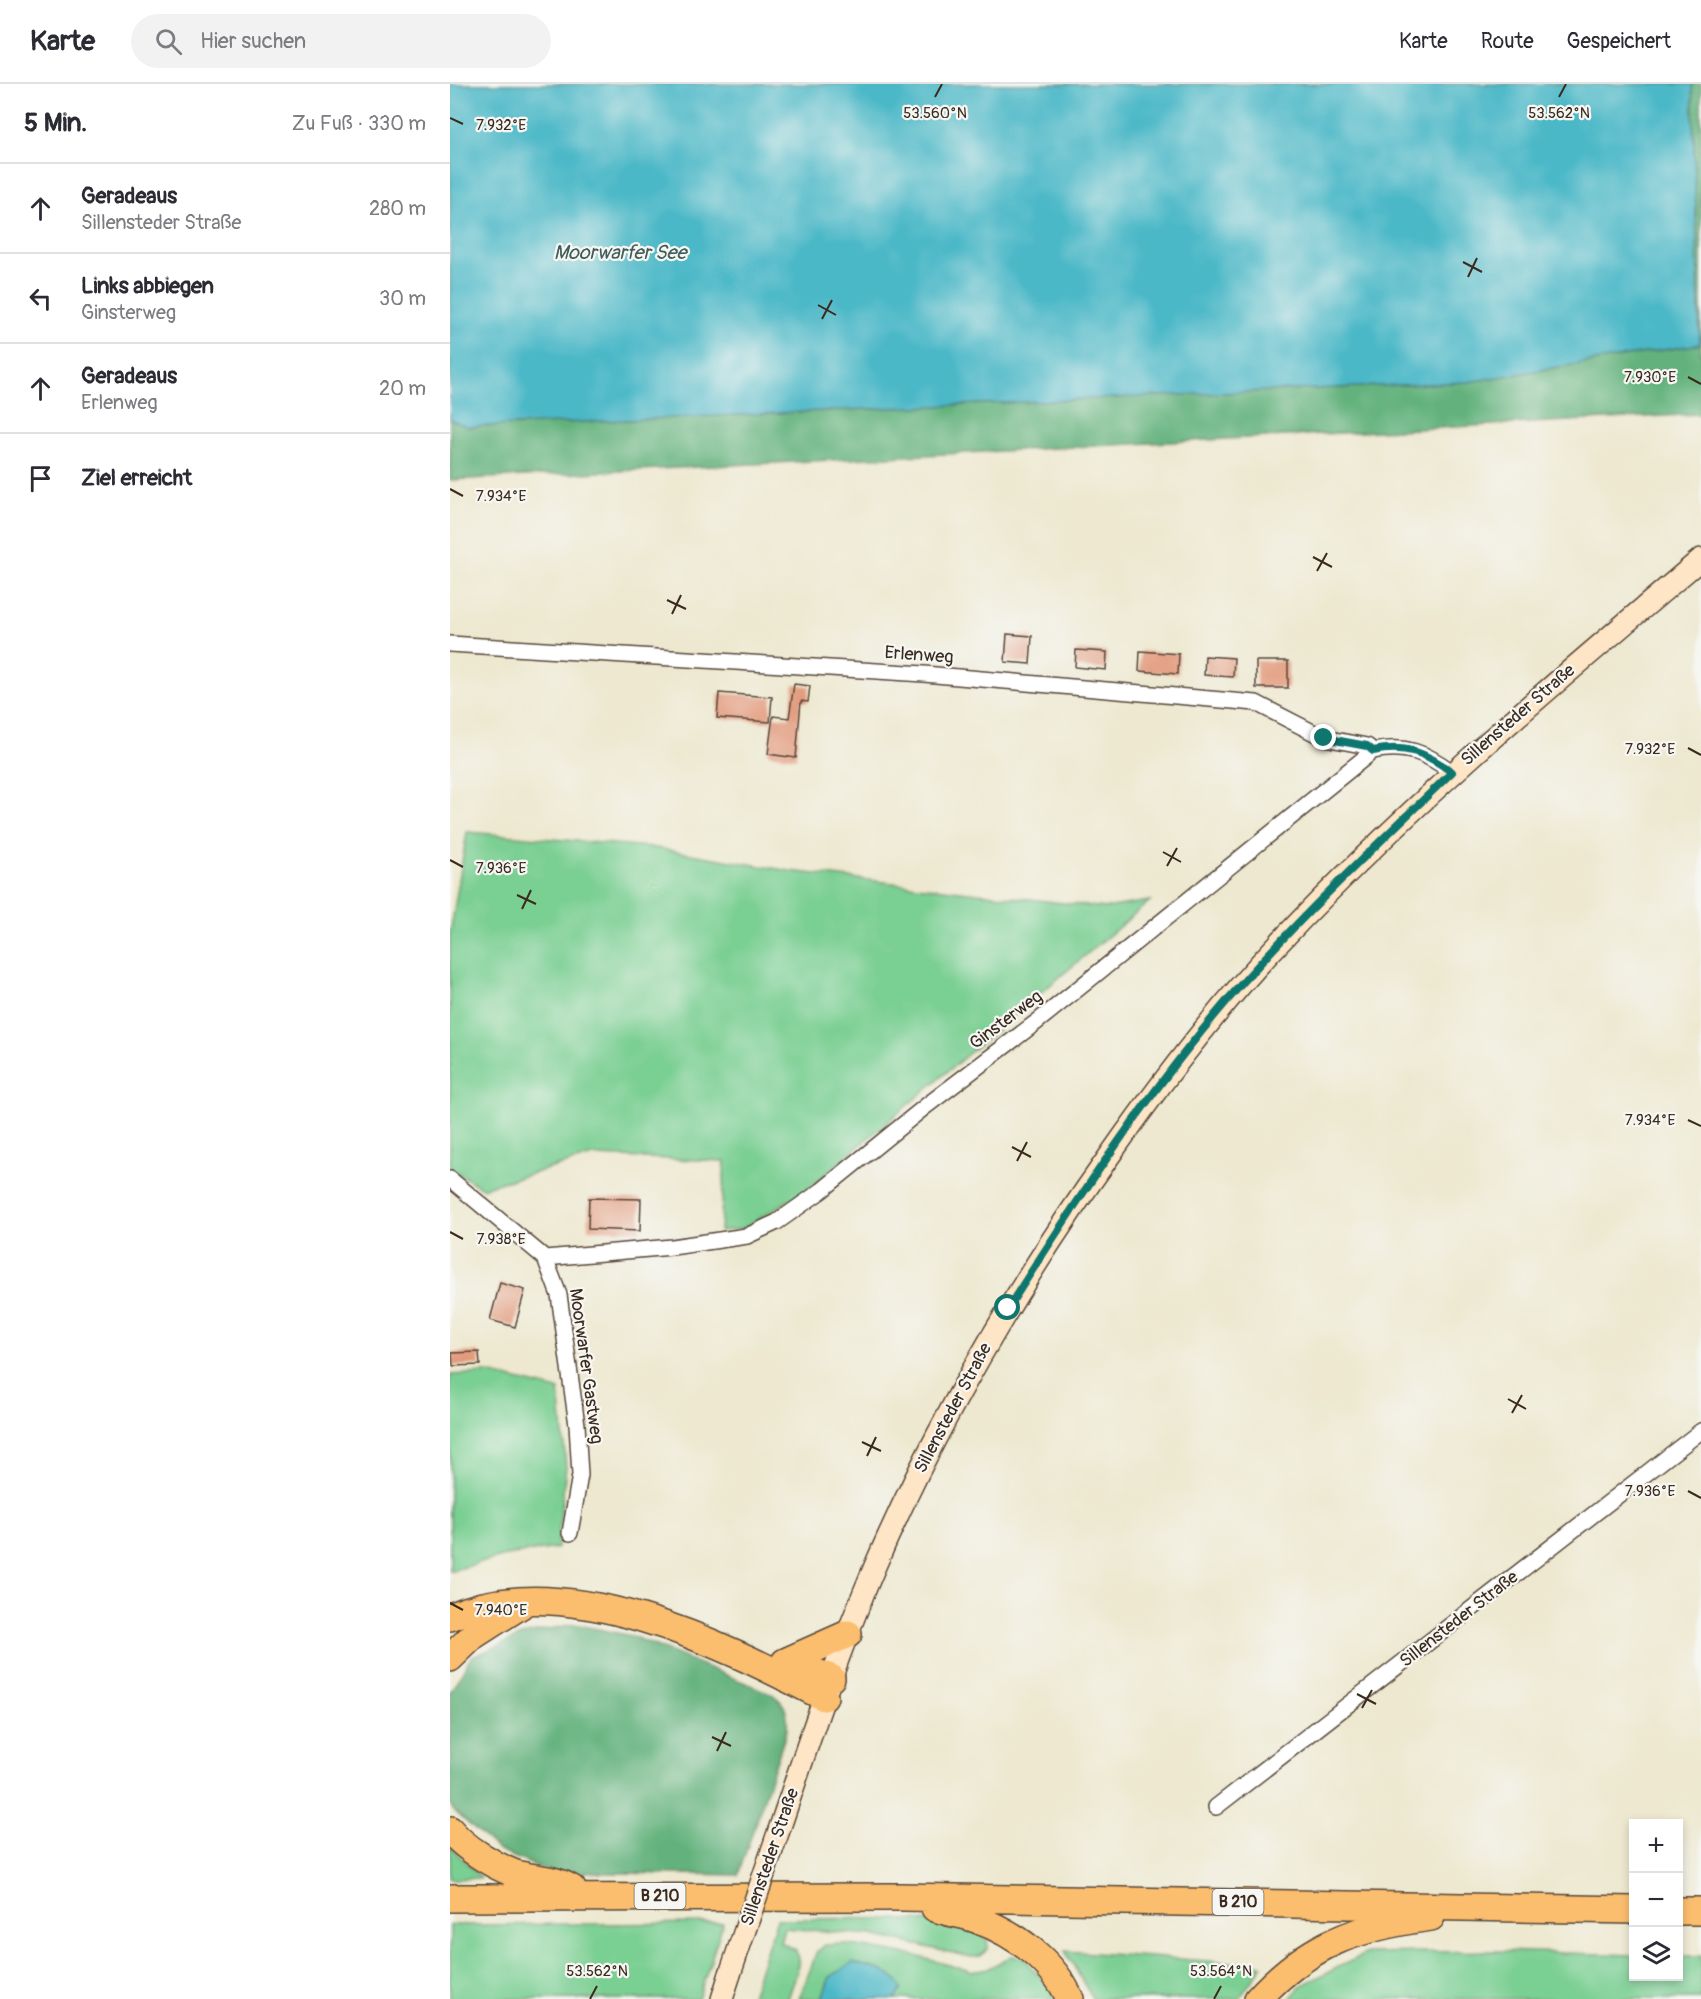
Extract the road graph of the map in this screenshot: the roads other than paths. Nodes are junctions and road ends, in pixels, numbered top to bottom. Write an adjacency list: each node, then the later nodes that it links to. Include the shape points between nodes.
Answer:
1 (1701, 558): 4 (street, Sillensteder Straße)
2 (450, 644): 3 (street, Erlenweg, via 912,673 1256,703 1324,738 1367,746)
3 (1373, 751): 4 (street, via 1409,748); 6 (street, Ginsterweg, via 1038,1021 777,1222 747,1236 672,1248)
4 (1452, 772): 11 (street, Sillensteder Straße, via 1278,943 1214,1016 1145,1104 1072,1208 1008,1308 928,1450)
5 (450, 1179): 6 (street, Moorwarfer Gastweg)
6 (545, 1258): 8 (street, Moorwarfer Gastweg, via 559,1295 577,1425 580,1475)
7 (1701, 1431): 16 (street, Sillensteder Straße)
8 (570, 1533)
9 (528, 1600): 10 (highway, via 470,1608); 12 (highway, via 474,1635); 13 (highway, via 569,1602 629,1614)
10 (450, 1617)
11 (848, 1634): 14 (highway); 15 (street, Sillensteder Straße)
12 (450, 1658)
13 (755, 1661): 14 (highway); 15 (highway)
14 (785, 1662): 15 (highway)
15 (827, 1687): 25 (street, Sillensteder Straße, bridge)
16 (1216, 1807)
17 (450, 1830): 18 (highway, via 478,1854 514,1873 560,1881)
18 (584, 1896): 19 (highway, B 210); 20 (highway, B 210)
19 (902, 1897): 21 (highway, B 210); 26 (highway, via 973,1918 1023,1942 1042,1960)
20 (450, 1898)
21 (1503, 1907): 22 (highway, B 210); 27 (highway, via 1409,1920 1327,1943 1301,1960)
22 (1629, 1910)
23 (1683, 1911): 24 (highway)
24 (1701, 1911)
25 (722, 1999)
26 (1070, 1999)
27 (1258, 1999)

